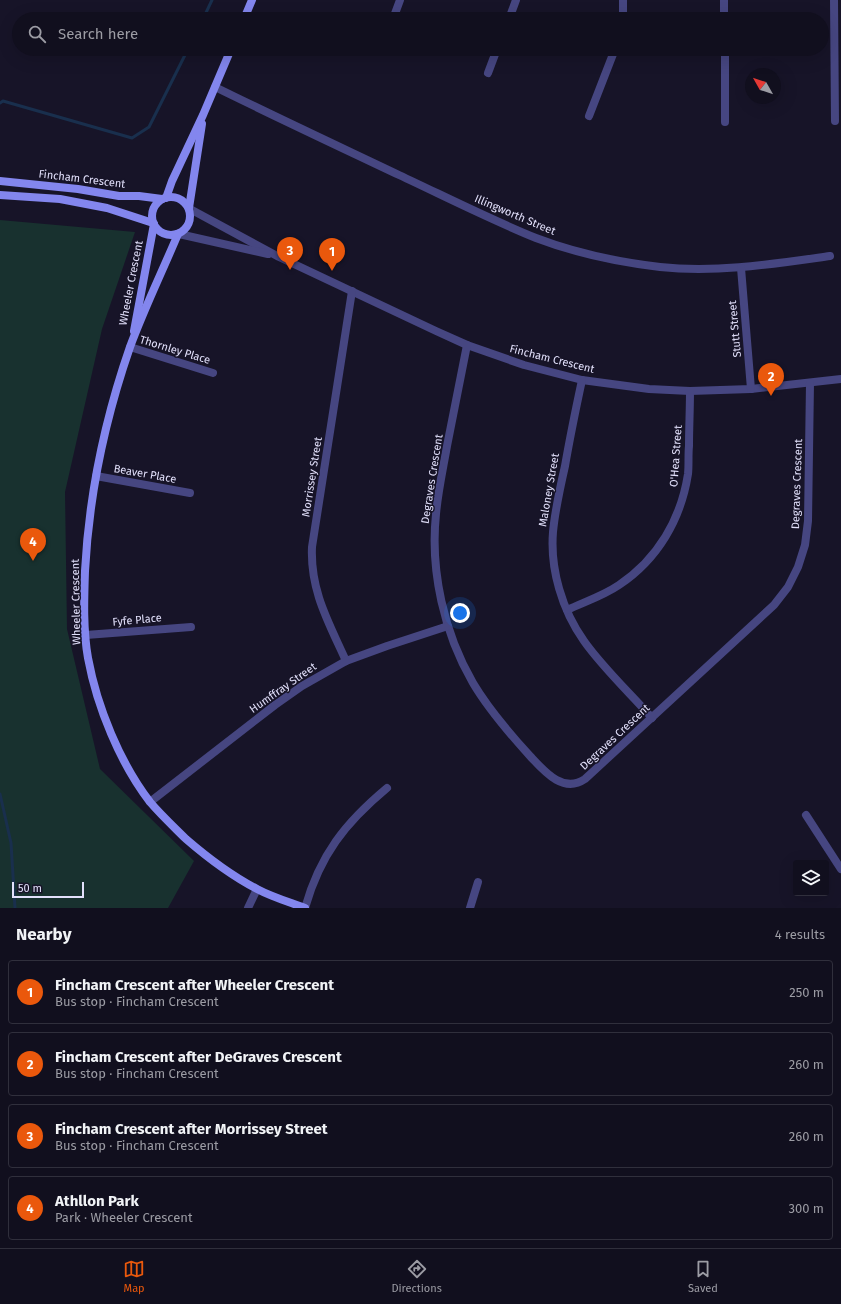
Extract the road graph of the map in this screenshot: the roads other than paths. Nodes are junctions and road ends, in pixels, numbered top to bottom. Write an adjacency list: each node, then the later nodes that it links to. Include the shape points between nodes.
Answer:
1 (252, 0): 7 (street)
2 (400, 0): 8 (street)
3 (516, 0): 9 (street)
4 (623, 0): 10 (street)
5 (724, 0): 11 (street)
6 (834, 0): 20 (street)
7 (247, 12)
8 (396, 12)
9 (512, 12)
10 (623, 12)
11 (724, 12)
12 (228, 56): 17 (street)
13 (494, 56): 16 (street)
14 (612, 56): 19 (street)
15 (725, 56): 21 (street)
16 (488, 72)
17 (215, 87): 18 (street); 30 (street, Illingworth Street, via 496,221 556,245 597,256 660,266)
18 (203, 115): 24 (street); 25 (street)
19 (589, 116)
20 (835, 121)
21 (725, 122)
22 (0, 181): 24 (street, Fincham Crescent)
23 (0, 195): 26 (street, Fincham Crescent, via 60,199 107,208)
24 (164, 199): 25 (street, via 176,197); 26 (street, via 155,206)
25 (189, 208): 27 (street, via 189,224); 29 (street, Fincham Crescent)
26 (153, 223): 27 (street, via 164,234); 33 (street, Wheeler Crescent)
27 (178, 234): 29 (street, Fincham Crescent); 33 (street, Wheeler Crescent)
28 (830, 256): 30 (street, Illingworth Street)
29 (279, 257): 31 (street, Fincham Crescent)
30 (741, 268): 38 (street, Stutt Street)
31 (352, 292): 32 (street, Fincham Crescent); 46 (street, Morrissey Street, via 312,547 316,590)
32 (467, 345): 36 (street, Fincham Crescent, via 524,365); 44 (street, Degraves Crescent, via 436,515 437,578)
33 (130, 347): 34 (street, Thornley Place); 40 (street, Wheeler Crescent, via 111,411)
34 (213, 374)
35 (841, 379): 37 (street, Fincham Crescent)
36 (582, 380): 39 (street, Fincham Crescent, via 649,389); 42 (street, Maloney Street, via 553,533 556,571)
37 (810, 383): 38 (street, Fincham Crescent); 47 (street, Degraves Crescent, via 808,521 805,546 798,567 788,587 774,605)
38 (751, 389): 39 (street, Fincham Crescent)
39 (690, 391): 42 (street, O'Hea Street, via 688,473 683,498 669,532 655,553 619,586)
40 (96, 476): 41 (street, Beaver Place); 45 (street, Wheeler Crescent, via 84,592)
41 (190, 493)
42 (567, 610): 47 (street, Maloney Street, via 584,641)
43 (191, 626): 45 (street, Fyfe Place)
44 (448, 626): 46 (street, Humffray Street); 47 (street, Degraves Crescent, via 466,669 490,710 547,775 560,782 574,784 585,779)
45 (86, 635): 49 (street, Wheeler Crescent, via 92,678 102,710 120,752)
46 (346, 661): 49 (street, Humffray Street, via 280,701)
47 (652, 718)
48 (387, 788): 55 (street, via 358,814 339,836 318,873)
49 (150, 802): 53 (street, Wheeler Crescent, via 200,850)
50 (806, 815): 51 (street)
51 (841, 869)
52 (478, 882): 56 (street)
53 (257, 889): 54 (street); 55 (street, Wheeler Crescent)
54 (248, 908)
55 (305, 908)
56 (470, 908)

